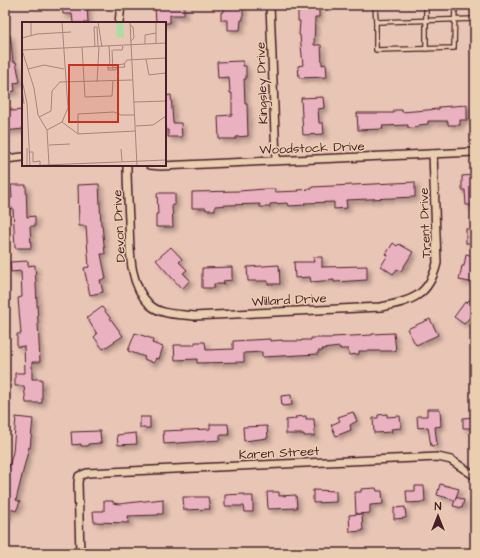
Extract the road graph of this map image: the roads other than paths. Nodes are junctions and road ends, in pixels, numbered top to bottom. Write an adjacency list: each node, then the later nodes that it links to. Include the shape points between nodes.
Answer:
1 (121, 5): 9 (street)
2 (270, 5): 16 (street, Kingsley Drive)
3 (375, 5): 10 (lane)
4 (426, 5): 8 (lane)
5 (455, 5): 6 (lane)
6 (455, 20): 7 (lane); 8 (lane); 11 (lane, via 454,48)
7 (475, 20)
8 (426, 21): 10 (lane); 11 (lane)
9 (119, 22)
10 (376, 22): 11 (lane, via 376,50)
11 (426, 49)
12 (475, 152): 13 (street, Woodstock Drive)
13 (433, 154): 16 (street, Woodstock Drive); 19 (street, Trent Drive, via 438,263 434,277)
14 (22, 157): 15 (street)
15 (5, 159)
16 (276, 160): 18 (street, Woodstock Drive)
17 (127, 166): 20 (street, Devon Drive, via 130,258 138,288)
18 (166, 166)
19 (426, 288): 20 (street, Willard Drive, via 416,297 402,303 381,307 194,316 165,313)
20 (150, 306)
21 (475, 476): 22 (street, Karen Street, via 451,460 438,457 87,473 79,476 78,482)
22 (80, 553)

